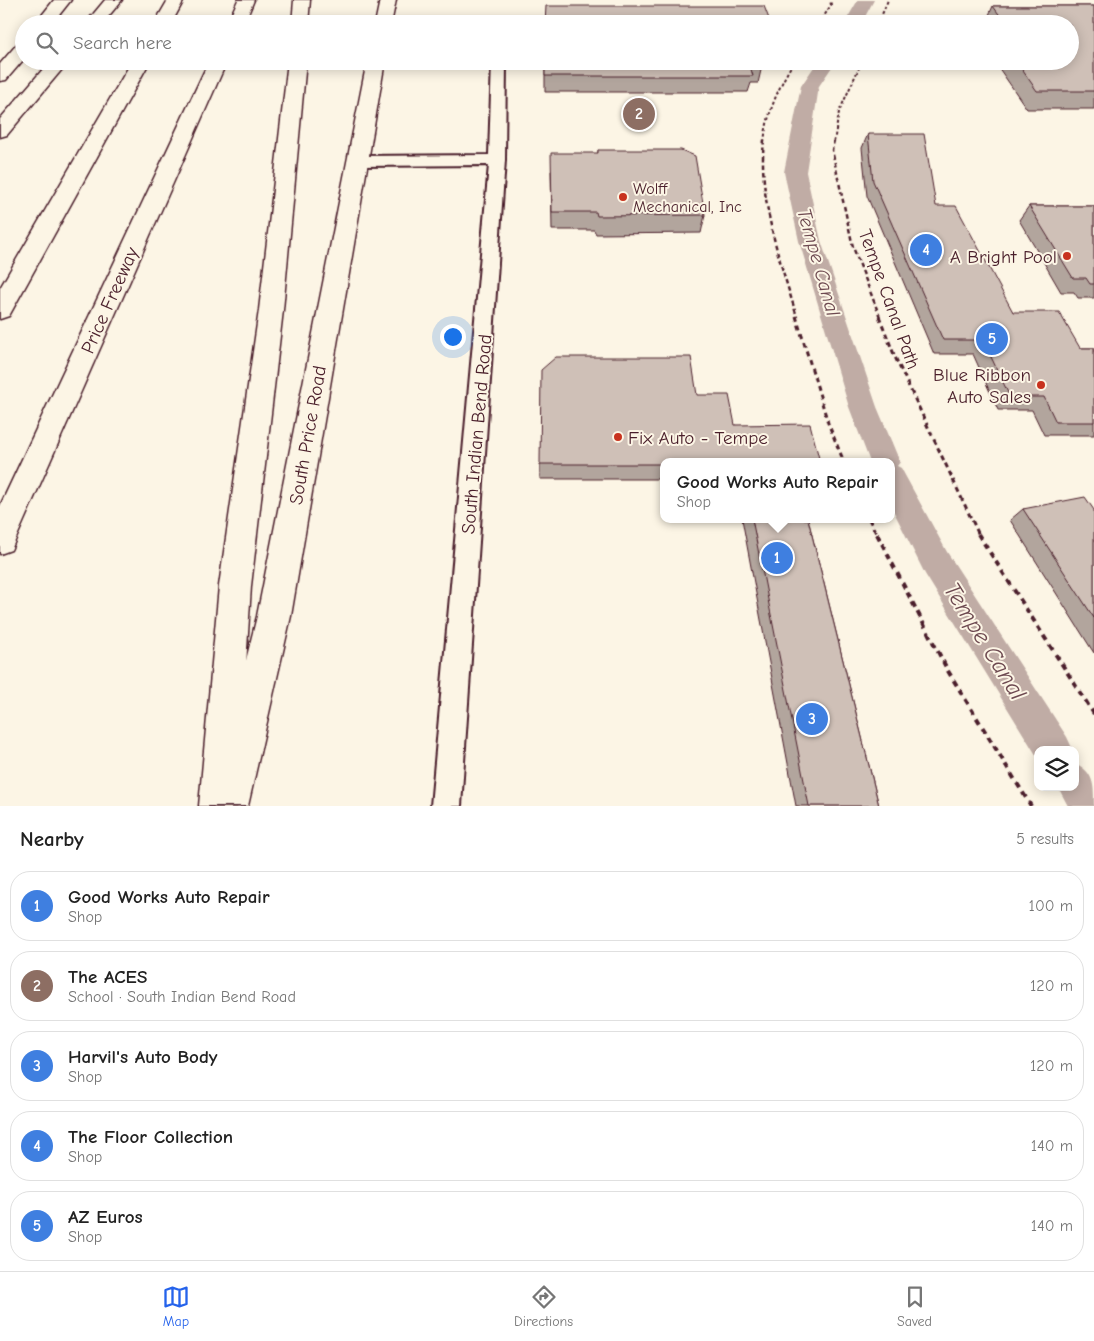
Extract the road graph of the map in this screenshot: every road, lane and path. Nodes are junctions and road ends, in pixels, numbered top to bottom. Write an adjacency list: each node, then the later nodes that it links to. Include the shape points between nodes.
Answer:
1 (62, 0): 9 (main road)
2 (114, 0): 10 (main road)
3 (176, 0): 11 (main road)
4 (246, 0): 12 (main road)
5 (302, 0): 13 (main road)
6 (388, 0): 14 (main road)
7 (830, 0): 15 (path, via 831,5)
8 (888, 0): 16 (path)
9 (50, 15)
10 (102, 15)
11 (167, 15)
12 (239, 15)
13 (301, 15)
14 (385, 15)
15 (825, 15)
16 (882, 15)
17 (15, 58): 26 (main road)
18 (52, 70): 27 (main road)
19 (136, 70): 30 (main road)
20 (214, 70): 33 (main road, Price Freeway)
21 (296, 70): 35 (main road, via 271,310 235,586)
22 (374, 70): 29 (main road, South Price Road)
23 (499, 70): 28 (street, South Indian Bend Road)
24 (789, 70): 31 (path, via 766,123 762,161 773,236 828,423)
25 (858, 70): 34 (path, Tempe Canal Path, via 839,112 832,150 853,247 894,357 976,531)
26 (0, 76)
27 (0, 130)
28 (497, 160): 29 (street); 37 (street, South Indian Bend Road)
29 (358, 161): 36 (main road, South Price Road, via 274,616)
30 (0, 310)
31 (842, 458)
32 (871, 523): 38 (path, via 948,671)
33 (0, 540)
34 (1094, 714)
35 (218, 806)
36 (229, 806)
37 (446, 806)
38 (1031, 806)

